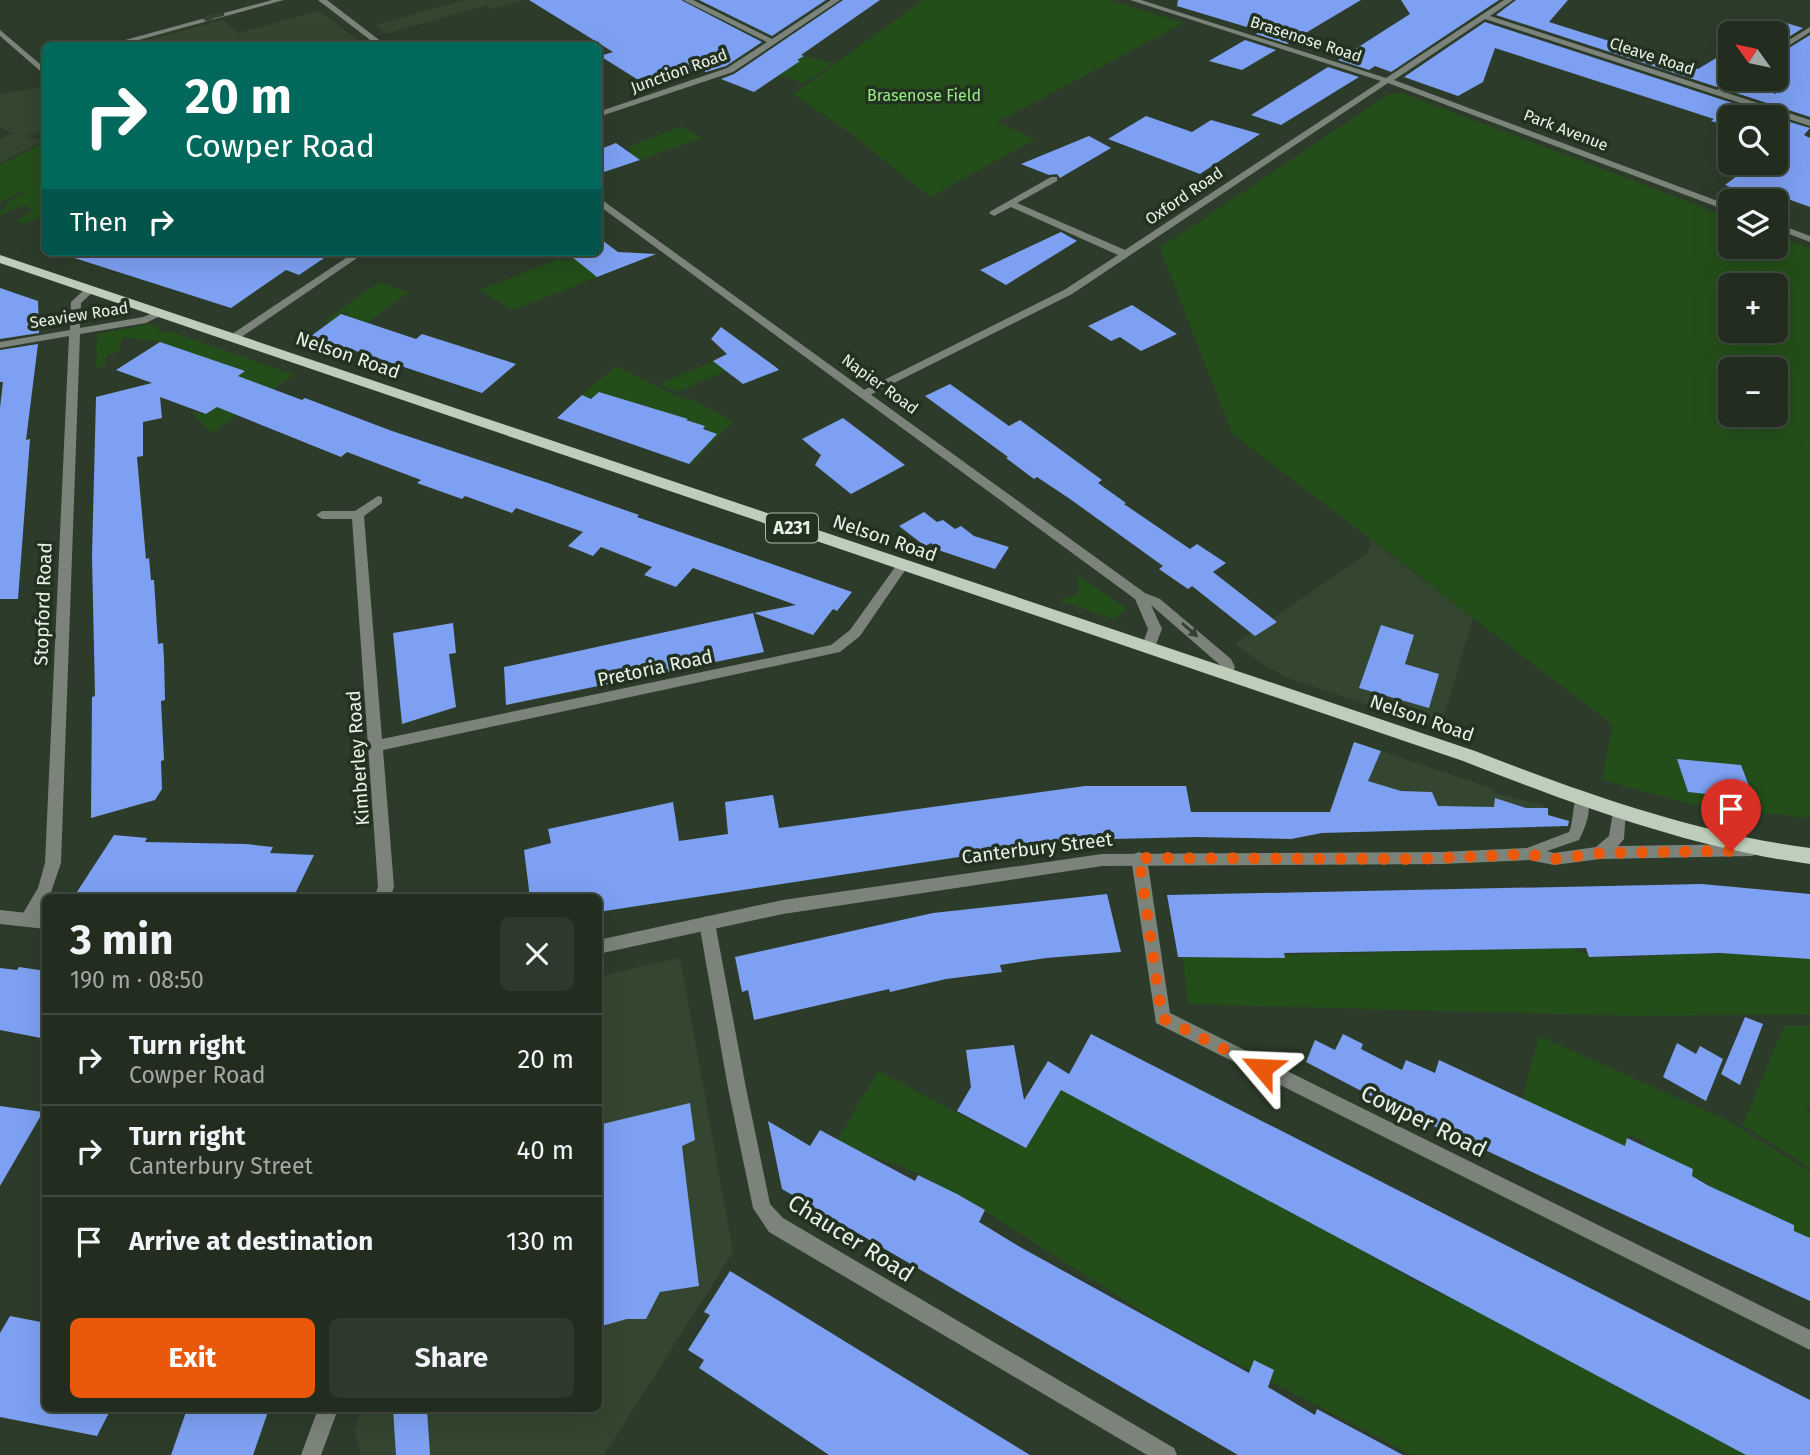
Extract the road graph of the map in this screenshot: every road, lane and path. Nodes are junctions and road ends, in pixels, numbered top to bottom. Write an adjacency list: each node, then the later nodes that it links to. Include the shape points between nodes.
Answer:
1 (280, 0): 10 (street, one-way to 10)
2 (322, 0): 11 (street)
3 (687, 0): 12 (street)
4 (836, 0): 12 (street, Junction Road)
5 (1134, 0): 17 (street, Brasenose Road)
6 (1509, 0): 7 (street, Oxford Road)
7 (1485, 17): 17 (street, Oxford Road); 19 (street, Cleave Road)
8 (1810, 29): 13 (street)
9 (0, 32): 15 (street)
10 (121, 42)
11 (379, 42)
12 (773, 42): 20 (street, Junction Road, via 723,73)
13 (1788, 44)
14 (42, 63): 15 (street)
15 (35, 64): 16 (street)
16 (42, 70)
17 (1389, 81): 25 (street, Park Avenue); 29 (street, Oxford Road)
18 (1721, 91): 19 (street)
19 (1718, 93): 21 (street, Cleave Road)
20 (602, 114)
21 (1810, 123)
22 (1054, 179): 24 (street)
23 (602, 203): 37 (street, Napier Road)
24 (1011, 204): 26 (street); 29 (street)
25 (1718, 204)
26 (994, 213)
27 (1788, 231): 28 (street)
28 (1810, 239)
29 (1125, 254): 37 (street, Oxford Road, via 1051,302)
30 (355, 256): 35 (street)
31 (0, 259): 32 (main road, Nelson Road / A231)
32 (90, 290): 33 (main road, Nelson Road / A231); 34 (street, Stopford Road, via 76,300)
33 (161, 313): 34 (street, Seaview Road, via 148,320); 35 (main road, Nelson Road / A231)
34 (75, 330): 36 (street, Seaview Road); 53 (street, Stopford Road, via 53,863)
35 (233, 338): 41 (main road, Nelson Road / A231)
36 (0, 345)
37 (864, 394): 42 (street, Napier Road)
38 (378, 500): 40 (street)
39 (322, 515): 40 (street)
40 (358, 515): 45 (street, Kimberley Road)
41 (902, 566): 43 (main road, Nelson Road / A231); 45 (street, Pretoria Road, via 855,633 835,649)
42 (1140, 596): 43 (street, Napier Road, via 1155,629); 44 (street, Napier Road, one-way to 44, via 1167,611 1226,662)
43 (1148, 649): 44 (main road, Nelson Road / A231)
44 (1225, 674): 46 (main road, Nelson Road / A231, via 1505,769)
45 (376, 746): 54 (street, Kimberley Road)
46 (1582, 800): 47 (main road, Nelson Road / A231); 50 (street, Canterbury Street, via 1574,835)
47 (1619, 810): 48 (main road, Nelson Road / A231); 49 (street, via 1616,839)
48 (1757, 849): 49 (street, Canterbury Street); 51 (main road, Canterbury Street / A231)
49 (1600, 853): 50 (street, Canterbury Street, via 1554,859)
50 (1529, 854): 52 (street, Canterbury Street)
51 (1810, 856)
52 (1139, 858): 59 (street, Canterbury Street, via 941,882); 61 (street, Cowper Road, via 1162,1018)
53 (43, 894)
54 (383, 894)
55 (42, 895): 57 (street, Stopford Road)
56 (0, 917): 57 (street)
57 (27, 920): 58 (street)
58 (42, 922)
59 (707, 923): 60 (street, Canterbury Street); 64 (street, Chaucer Road, via 762,1208 776,1225)
60 (602, 946)
61 (1810, 1340)
62 (327, 1412): 63 (street)
63 (311, 1455)
64 (1167, 1455)

